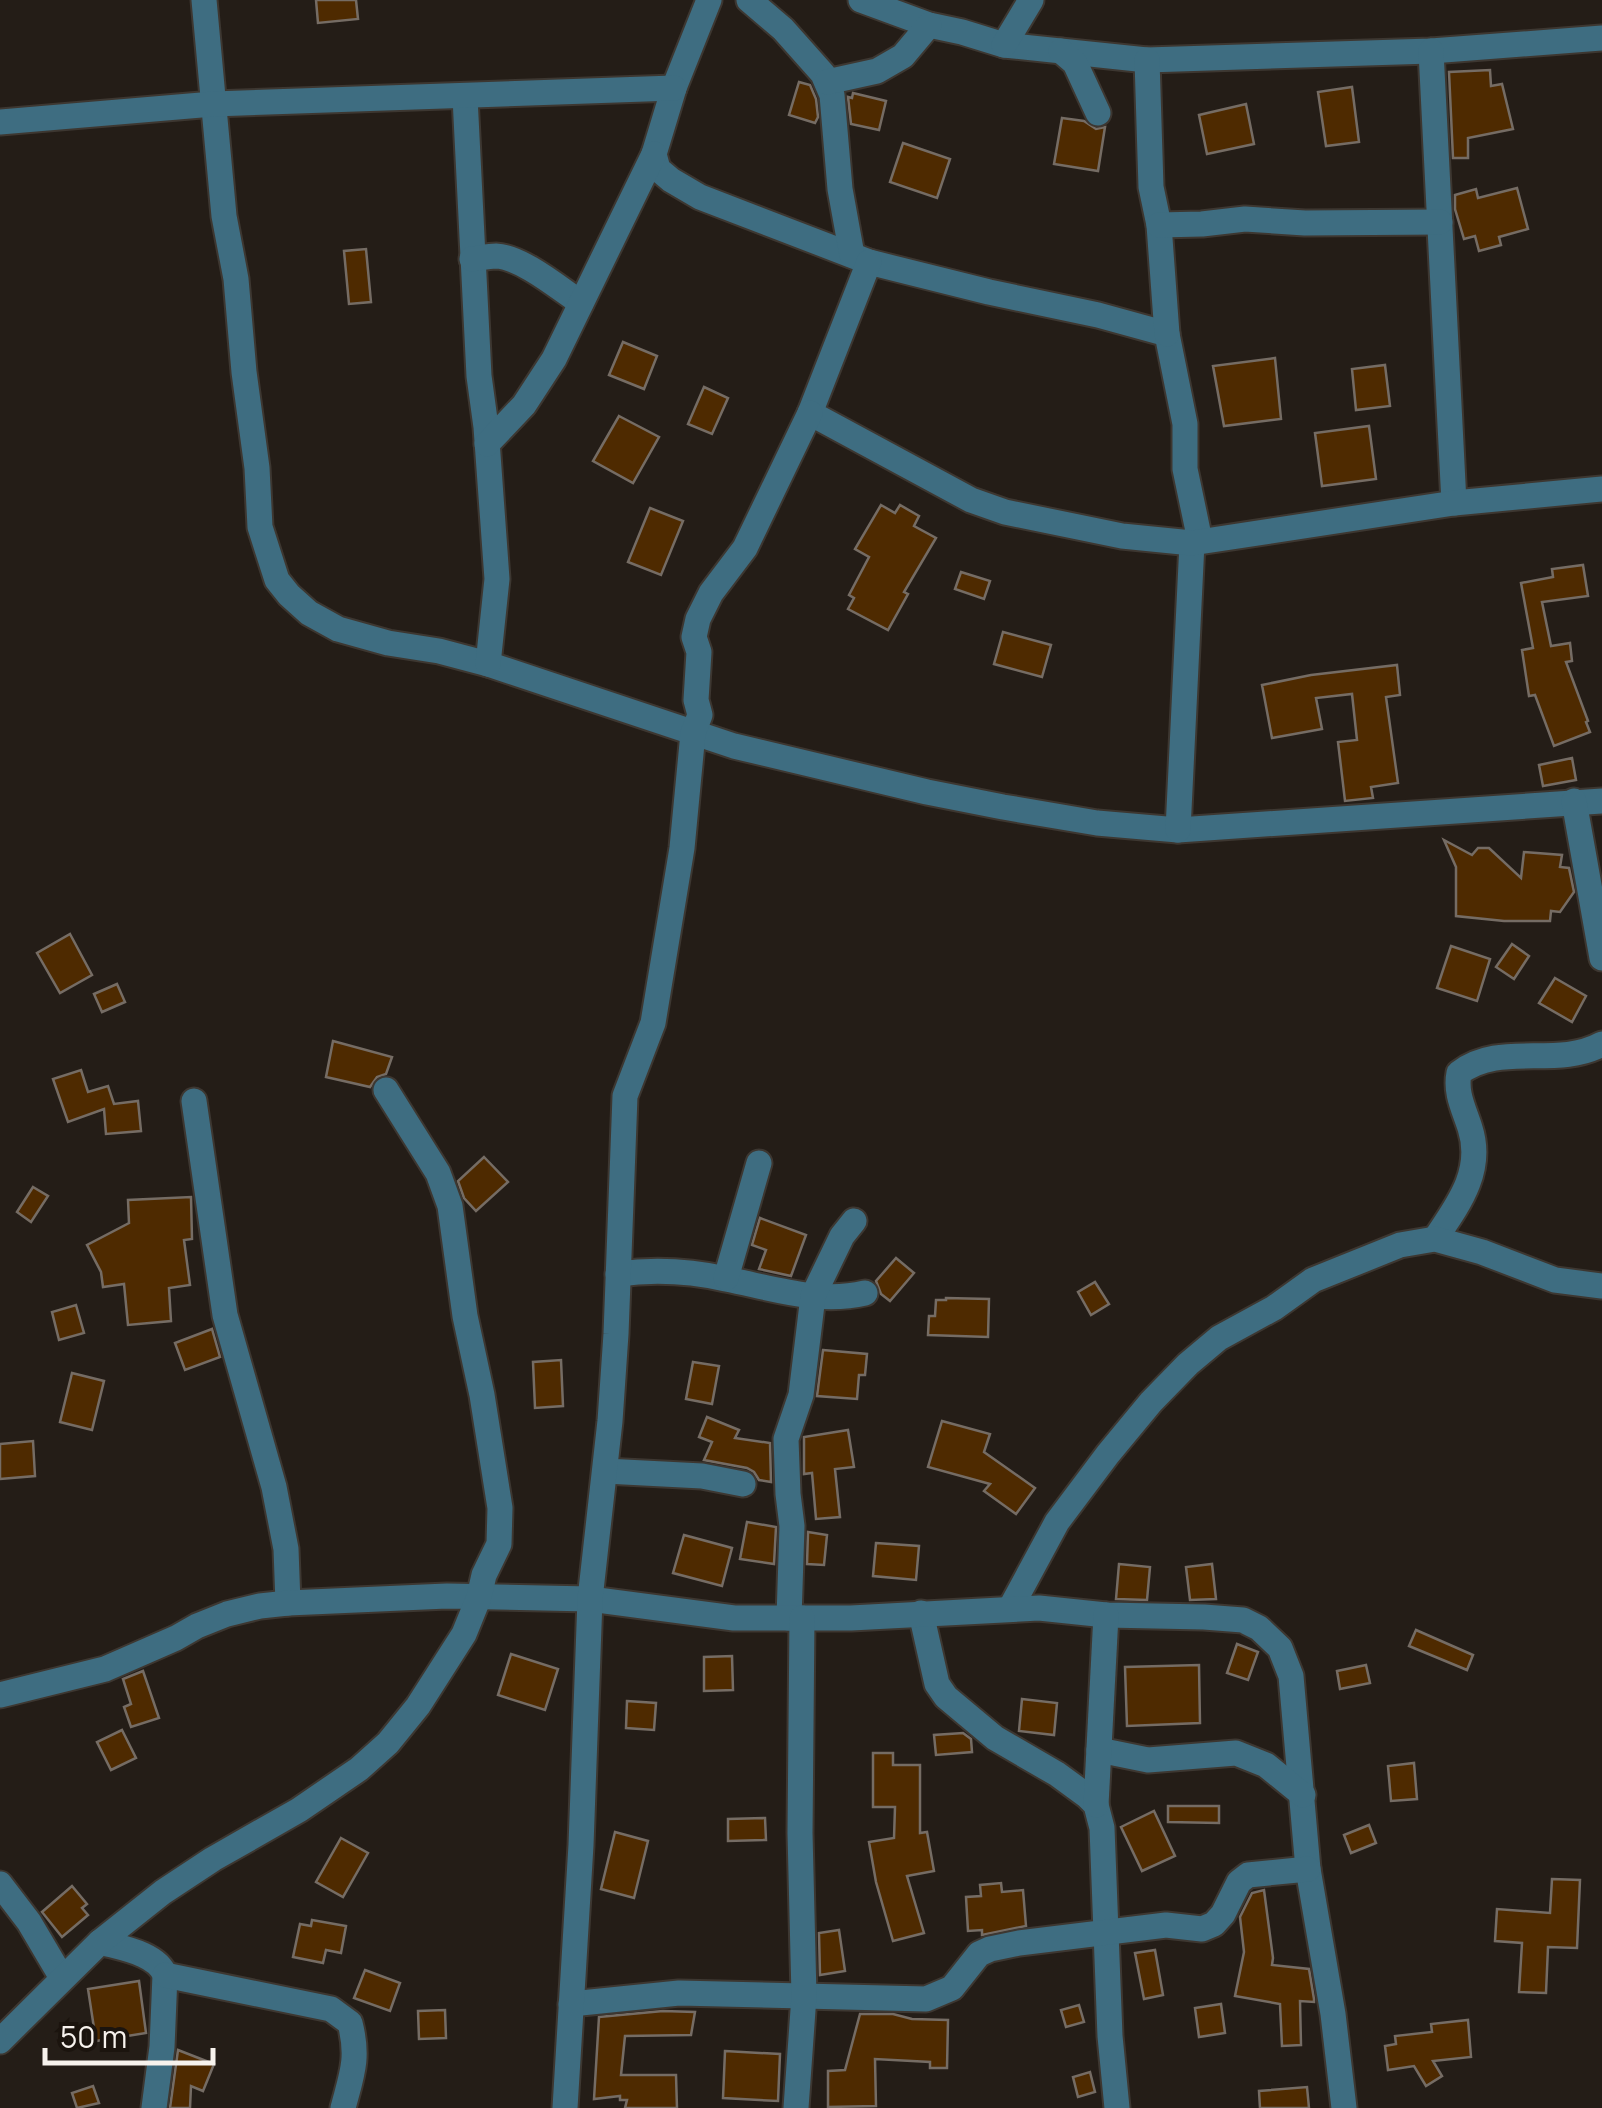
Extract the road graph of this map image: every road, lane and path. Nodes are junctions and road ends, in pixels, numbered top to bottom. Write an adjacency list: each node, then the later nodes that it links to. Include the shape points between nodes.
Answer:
1 (204, 0): 15 (street)
2 (710, 0): 13 (street)
3 (749, 0): 12 (street)
4 (861, 0): 6 (street)
5 (1031, 0): 8 (street)
6 (929, 26): 8 (street); 12 (street, via 890,64)
7 (1602, 38): 10 (street)
8 (1004, 45): 9 (street)
9 (1060, 51): 11 (street); 16 (street, via 1075,63)
10 (1431, 52): 11 (street); 19 (street)
11 (1146, 60): 20 (street)
12 (826, 82): 21 (street, via 840,189)
13 (674, 88): 14 (street); 18 (street)
14 (465, 96): 15 (street); 22 (street)
15 (213, 104): 17 (street); 30 (street, via 260,527 276,580 309,613 338,628)
16 (1098, 113)
17 (0, 122)
18 (654, 154): 21 (street, via 658,169 700,197); 23 (street)
19 (1440, 222): 20 (street, via 1245,218); 28 (street)
20 (1159, 225): 24 (street)
21 (860, 258): 24 (street); 25 (street)
22 (472, 259): 23 (street, via 508,259); 26 (street)
23 (581, 303): 26 (street, via 524,406)
24 (1168, 334): 29 (street, via 1198,531)
25 (810, 413): 29 (street, via 1005,512); 31 (street, via 745,548 698,619 700,716)
26 (487, 444): 30 (street, via 497,579)
27 (1602, 489): 28 (street)
28 (1454, 504): 29 (street)
29 (1192, 543): 34 (street)
30 (488, 664): 31 (street)
31 (693, 733): 34 (street, via 1002,808); 42 (street, via 653,1023 624,1096)
32 (1602, 800): 33 (street)
33 (1574, 801): 34 (street); 35 (street)
34 (1178, 830)
35 (1602, 958)
36 (1602, 1044): 41 (street, via 1561,1057 1490,1059 1459,1073 1474,1169)
37 (386, 1090): 49 (street, via 438,1173 450,1206 500,1508 499,1544)
38 (194, 1101): 51 (street, via 226,1315 274,1487)
39 (760, 1162): 43 (street)
40 (854, 1221): 46 (street)
41 (1435, 1239): 44 (street, via 1555,1280); 52 (street, via 1400,1244 1313,1280 1188,1364 1057,1522)
42 (618, 1274): 43 (street, via 661,1269); 47 (street)
43 (726, 1278): 46 (street)
44 (1602, 1286)
45 (865, 1294): 46 (street)
46 (813, 1296): 55 (street, via 801,1395 786,1439)
47 (605, 1471): 48 (street); 50 (street)
48 (743, 1484)
49 (479, 1597): 50 (street); 51 (street); 63 (street, via 464,1634 388,1744)
50 (590, 1599): 55 (street, via 734,1618); 67 (street)
51 (288, 1602): 56 (street, via 227,1614 104,1668)
52 (1010, 1610): 53 (street); 54 (street)
53 (922, 1614): 55 (street); 59 (street, via 946,1698)
54 (1106, 1616): 57 (street); 58 (street, via 1204,1616 1260,1628 1280,1648 1291,1676)
55 (796, 1618): 66 (street)
56 (0, 1695)
57 (1099, 1750): 58 (street, via 1148,1760 1236,1754 1266,1766); 59 (street)
58 (1303, 1795): 60 (street)
59 (1096, 1805): 62 (street)
60 (1308, 1870): 62 (street, via 1248,1875 1223,1914 1202,1929 1166,1925); 74 (street)
61 (0, 1884): 65 (street)
62 (1106, 1933): 66 (street, via 990,1948 952,1988 926,1999); 73 (street)
63 (100, 1942): 64 (street, via 152,1959); 65 (street)
64 (165, 1975): 69 (street); 70 (street, via 332,2009 350,2022 356,2046)
65 (62, 1978): 68 (street)
66 (804, 1996): 67 (street, via 679,1993); 72 (street)
67 (571, 2004): 71 (street)
68 (0, 2041)
69 (154, 2108)
70 (342, 2108)
71 (565, 2108)
72 (796, 2108)
73 (1116, 2108)
74 (1344, 2108)

